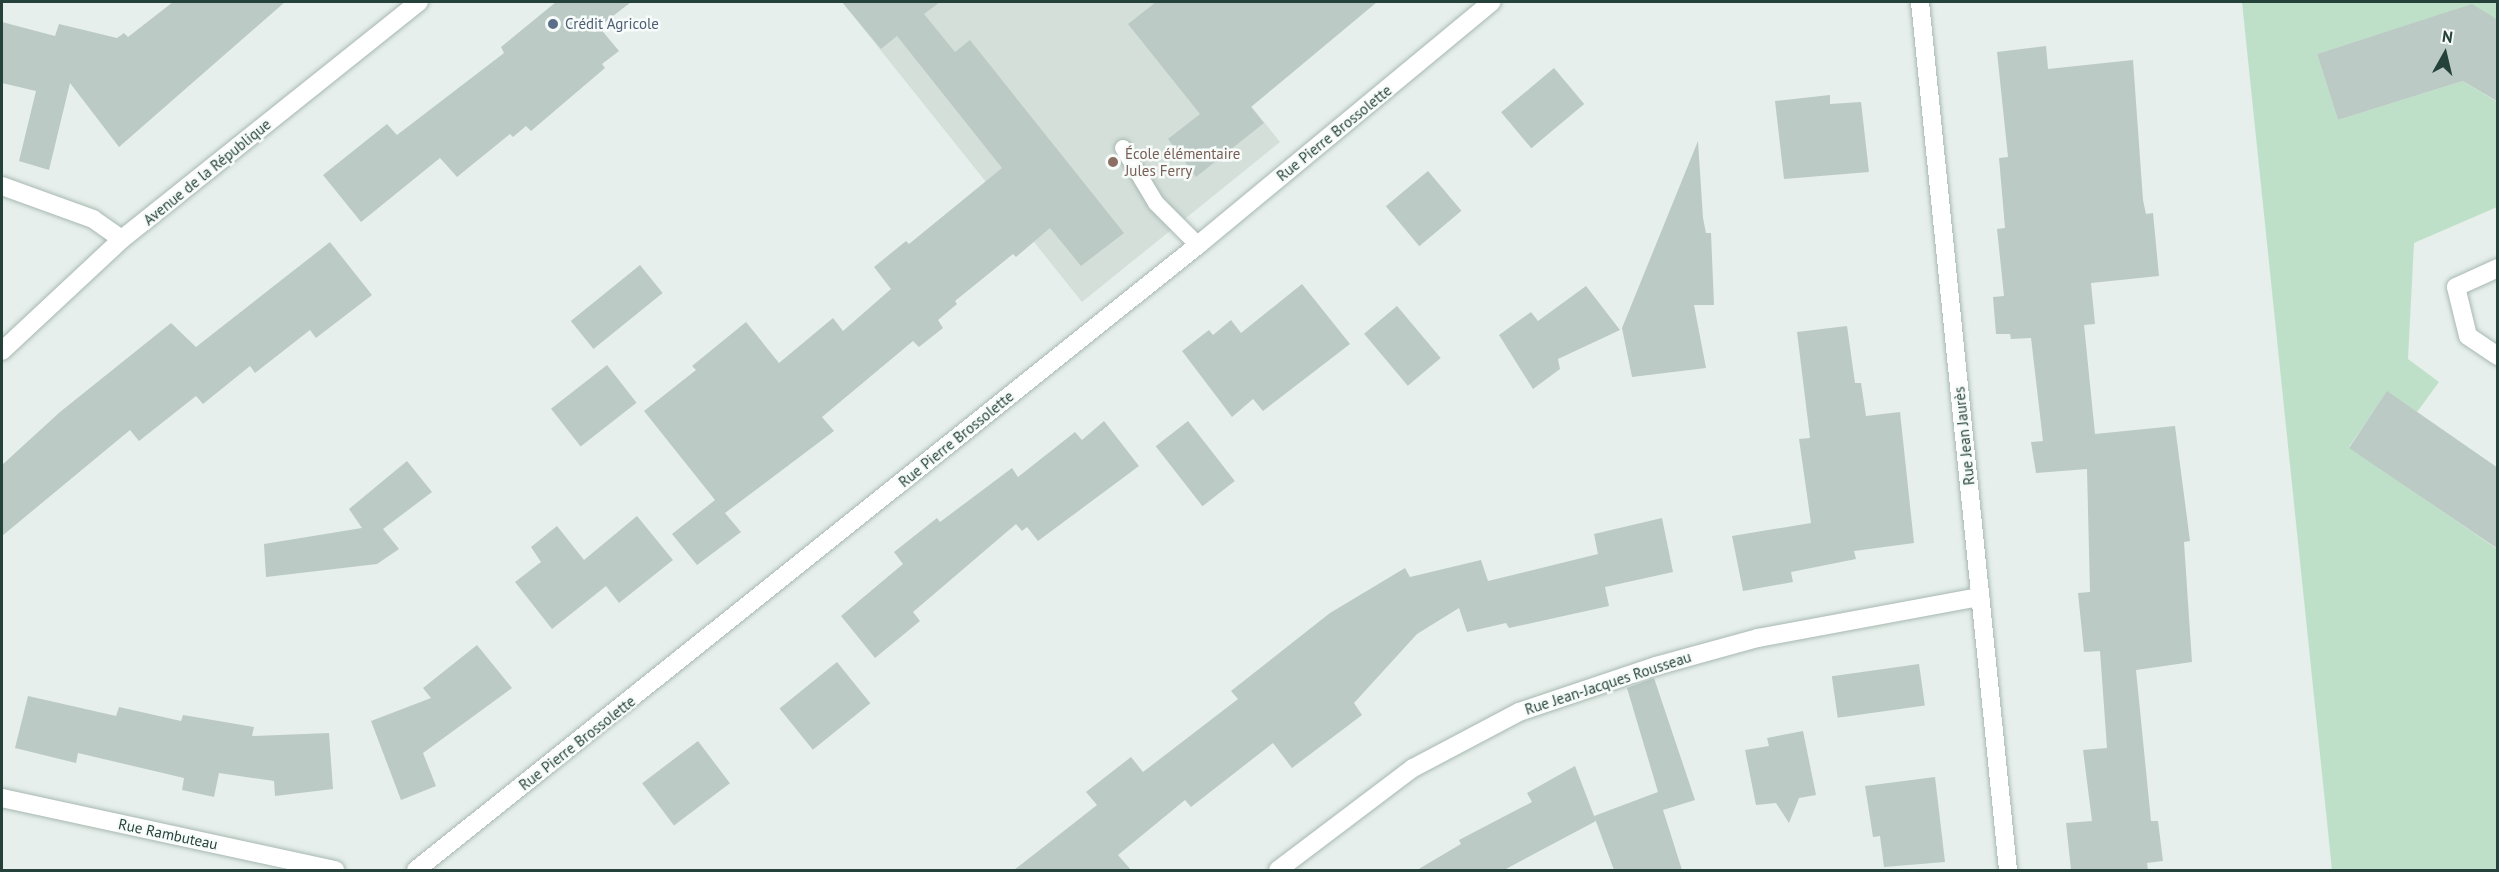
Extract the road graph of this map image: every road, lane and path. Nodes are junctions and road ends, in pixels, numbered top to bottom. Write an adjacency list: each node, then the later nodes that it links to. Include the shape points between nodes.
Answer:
1 (419, 2): 6 (street, Avenue de la République)
2 (1492, 2): 7 (street, Rue Pierre Brossolette)
3 (1920, 2): 11 (street, Rue Jean Jaurès)
4 (1123, 148): 7 (lane, via 1156,203)
5 (2, 186): 6 (street, via 93,219)
6 (122, 239): 9 (street, Avenue de la République)
7 (1198, 244): 14 (street, Rue Pierre Brossolette)
8 (2498, 268): 10 (street, via 2456,287 2469,336)
9 (2, 351)
10 (2498, 356)
11 (1980, 597): 15 (street, Rue Jean-Jacques Rousseau, via 1758,638 1656,666 1519,711 1413,768); 16 (street, Rue Jean Jaurès)
12 (2, 798): 13 (street, Rue Rambuteau)
13 (335, 870)
14 (416, 870)
15 (1278, 870)
16 (2008, 870)

